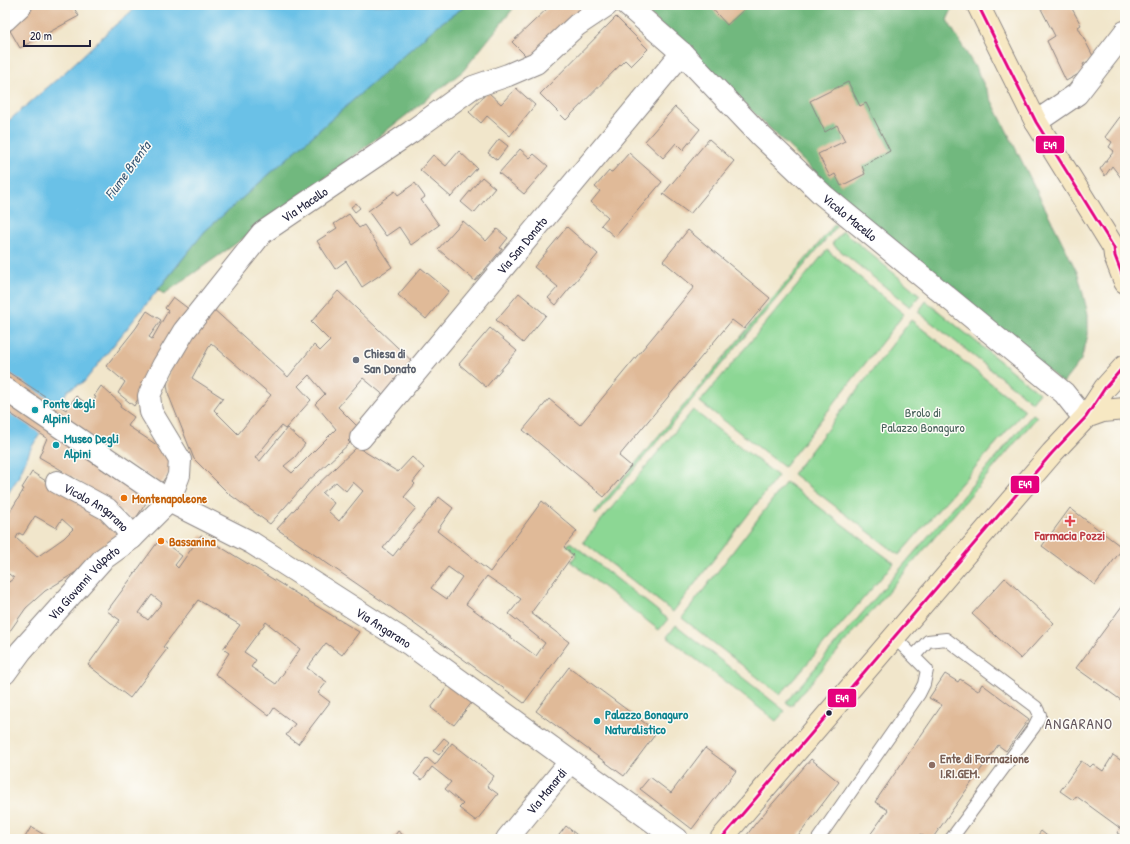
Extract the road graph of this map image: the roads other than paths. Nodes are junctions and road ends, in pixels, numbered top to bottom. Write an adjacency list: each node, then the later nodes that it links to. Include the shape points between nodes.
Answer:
1 (21, 5): 5 (street)
2 (607, 5): 18 (street, Via Macello, via 578,25 536,63 473,87 262,234 184,331 149,396 151,412 180,460 179,476)
3 (627, 5): 7 (street, Vicolo Macello)
4 (978, 5): 8 (street)
5 (5, 20)
6 (1125, 32): 8 (street, via 1077,94)
7 (682, 53): 15 (street, Vicolo Macello, via 760,136 823,195 1064,393); 16 (street, Via San Donato)
8 (1036, 122): 9 (street)
9 (1120, 260): 10 (street)
10 (1125, 282)
11 (1124, 366): 13 (street); 15 (street)
12 (5, 389): 18 (street, Via Angarano)
13 (1125, 398)
14 (1125, 409): 15 (street, via 1103,411)
15 (1085, 417): 20 (street)
16 (362, 438)
17 (57, 482): 19 (street, Vicolo Angarano, via 107,509)
18 (169, 501): 19 (street, Via Giovanni Volpato); 23 (street, Via Angarano, via 252,543 411,645)
19 (132, 538): 22 (street, Via Giovanni Volpato, via 103,559 21,651)
20 (895, 638): 21 (lane); 26 (street)
21 (914, 656): 27 (lane, via 927,670 919,694); 28 (lane, via 928,641 946,639 1036,707 1040,714 1034,727)
22 (5, 673)
23 (570, 762): 24 (street, Via Manardi); 25 (street, Via Angarano)
24 (507, 839)
25 (677, 839)
26 (721, 839)
27 (818, 839)
28 (951, 839)

